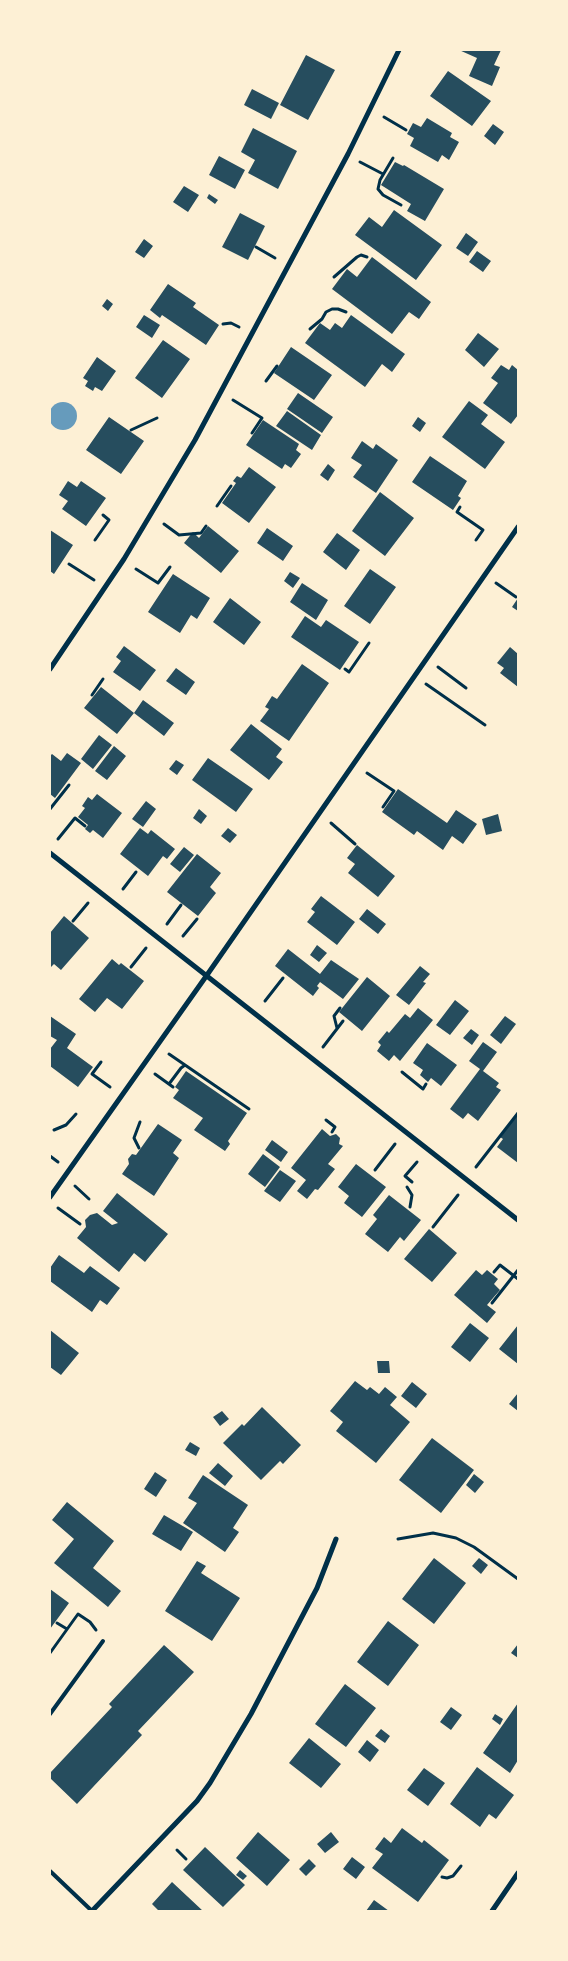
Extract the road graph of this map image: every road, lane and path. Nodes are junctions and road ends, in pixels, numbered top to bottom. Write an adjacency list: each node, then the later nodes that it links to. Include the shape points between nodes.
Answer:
1 (399, 50): 10 (street)
2 (384, 117): 3 (path)
3 (406, 130)
4 (393, 158): 6 (path)
5 (360, 162): 6 (path)
6 (383, 174): 7 (path, via 379,192)
7 (401, 205)
8 (256, 247): 10 (path)
9 (367, 257): 11 (path, via 357,257)
10 (288, 265): 33 (street, via 195,440)
11 (334, 277)
12 (346, 312): 13 (path, via 332,309)
13 (310, 329)
14 (277, 366): 15 (path)
15 (266, 381)
16 (233, 400): 19 (path, via 262,418)
17 (157, 418): 18 (path)
18 (131, 430)
19 (252, 433)
20 (231, 486): 21 (path)
21 (217, 506)
22 (460, 507): 28 (path, via 457,512 483,530)
23 (103, 515): 27 (path, via 109,520)
24 (164, 524): 25 (path, via 179,535 201,532)
25 (206, 526)
26 (518, 527): 63 (street)
27 (95, 540)
28 (476, 540)
29 (69, 564): 33 (path)
30 (170, 566): 31 (path, via 158,584)
31 (136, 569)
32 (496, 582): 34 (path)
33 (105, 588): 37 (street)
34 (516, 597)
35 (369, 642): 38 (path, via 350,672)
36 (437, 666): 41 (path)
37 (50, 669)
38 (345, 669)
39 (103, 680): 42 (path)
40 (425, 684): 43 (path)
41 (466, 688)
42 (92, 695)
43 (485, 725)
44 (364, 771): 46 (path, via 394,791)
45 (69, 786): 47 (path)
46 (383, 807)
47 (50, 809)
48 (329, 821): 51 (path)
49 (86, 826): 50 (path, via 74,818)
50 (58, 839)
51 (355, 844)
52 (50, 852): 63 (street)
53 (136, 872): 54 (path)
54 (123, 889)
55 (88, 903): 58 (path)
56 (181, 906): 59 (path)
57 (197, 918): 60 (path)
58 (73, 921)
59 (167, 924)
60 (184, 936)
61 (146, 948): 62 (path)
62 (131, 967)
63 (207, 975): 97 (street); 101 (street)
64 (283, 978): 65 (path)
65 (265, 1001)
66 (340, 1008): 68 (path, via 334,1016)
67 (343, 1021): 68 (path)
68 (337, 1029): 69 (path)
69 (323, 1047)
70 (168, 1053): 72 (path)
71 (101, 1062): 77 (path, via 92,1074)
72 (185, 1066): 75 (path); 79 (path)
73 (402, 1072): 76 (path, via 423,1089)
74 (154, 1073): 75 (path)
75 (169, 1084): 78 (path)
76 (426, 1084)
77 (111, 1087)
78 (173, 1087)
79 (249, 1109)
80 (518, 1113): 91 (path)
81 (76, 1114): 84 (path, via 66,1125)
82 (326, 1120): 85 (path, via 335,1127)
83 (140, 1122): 87 (path, via 134,1138)
84 (54, 1130)
85 (332, 1132)
86 (395, 1144): 92 (path)
87 (140, 1148)
88 (50, 1156): 89 (path)
89 (58, 1162)
90 (417, 1162): 93 (path, via 405,1176)
91 (476, 1167)
92 (375, 1170)
93 (412, 1182)
94 (74, 1185): 98 (path)
95 (407, 1188): 99 (path, via 412,1195)
96 (458, 1195): 103 (path)
97 (50, 1197)
98 (89, 1199)
99 (410, 1206)
100 (58, 1208): 102 (path)
101 (518, 1220)
102 (80, 1224)
103 (432, 1227)
104 (518, 1270): 106 (path)
105 (494, 1272): 106 (path, via 500,1265)
106 (514, 1276): 107 (path); 108 (path)
107 (518, 1279)
108 (492, 1304)
109 (336, 1539): 125 (street, via 317,1588 210,1783 197,1801)
110 (398, 1539): 111 (path, via 433,1533 456,1538)
111 (518, 1578)
112 (57, 1623): 113 (path)
113 (67, 1630): 114 (path, via 78,1614 90,1622); 116 (path)
114 (104, 1641): 118 (lane)
115 (50, 1644): 116 (path)
116 (54, 1647): 117 (path)
117 (50, 1653)
118 (50, 1714)
119 (177, 1850): 120 (path)
120 (186, 1859)
121 (461, 1866): 124 (path, via 453,1876)
122 (50, 1871): 125 (lane)
123 (518, 1873): 126 (street)
124 (442, 1877)
125 (92, 1911)
126 (492, 1911)

